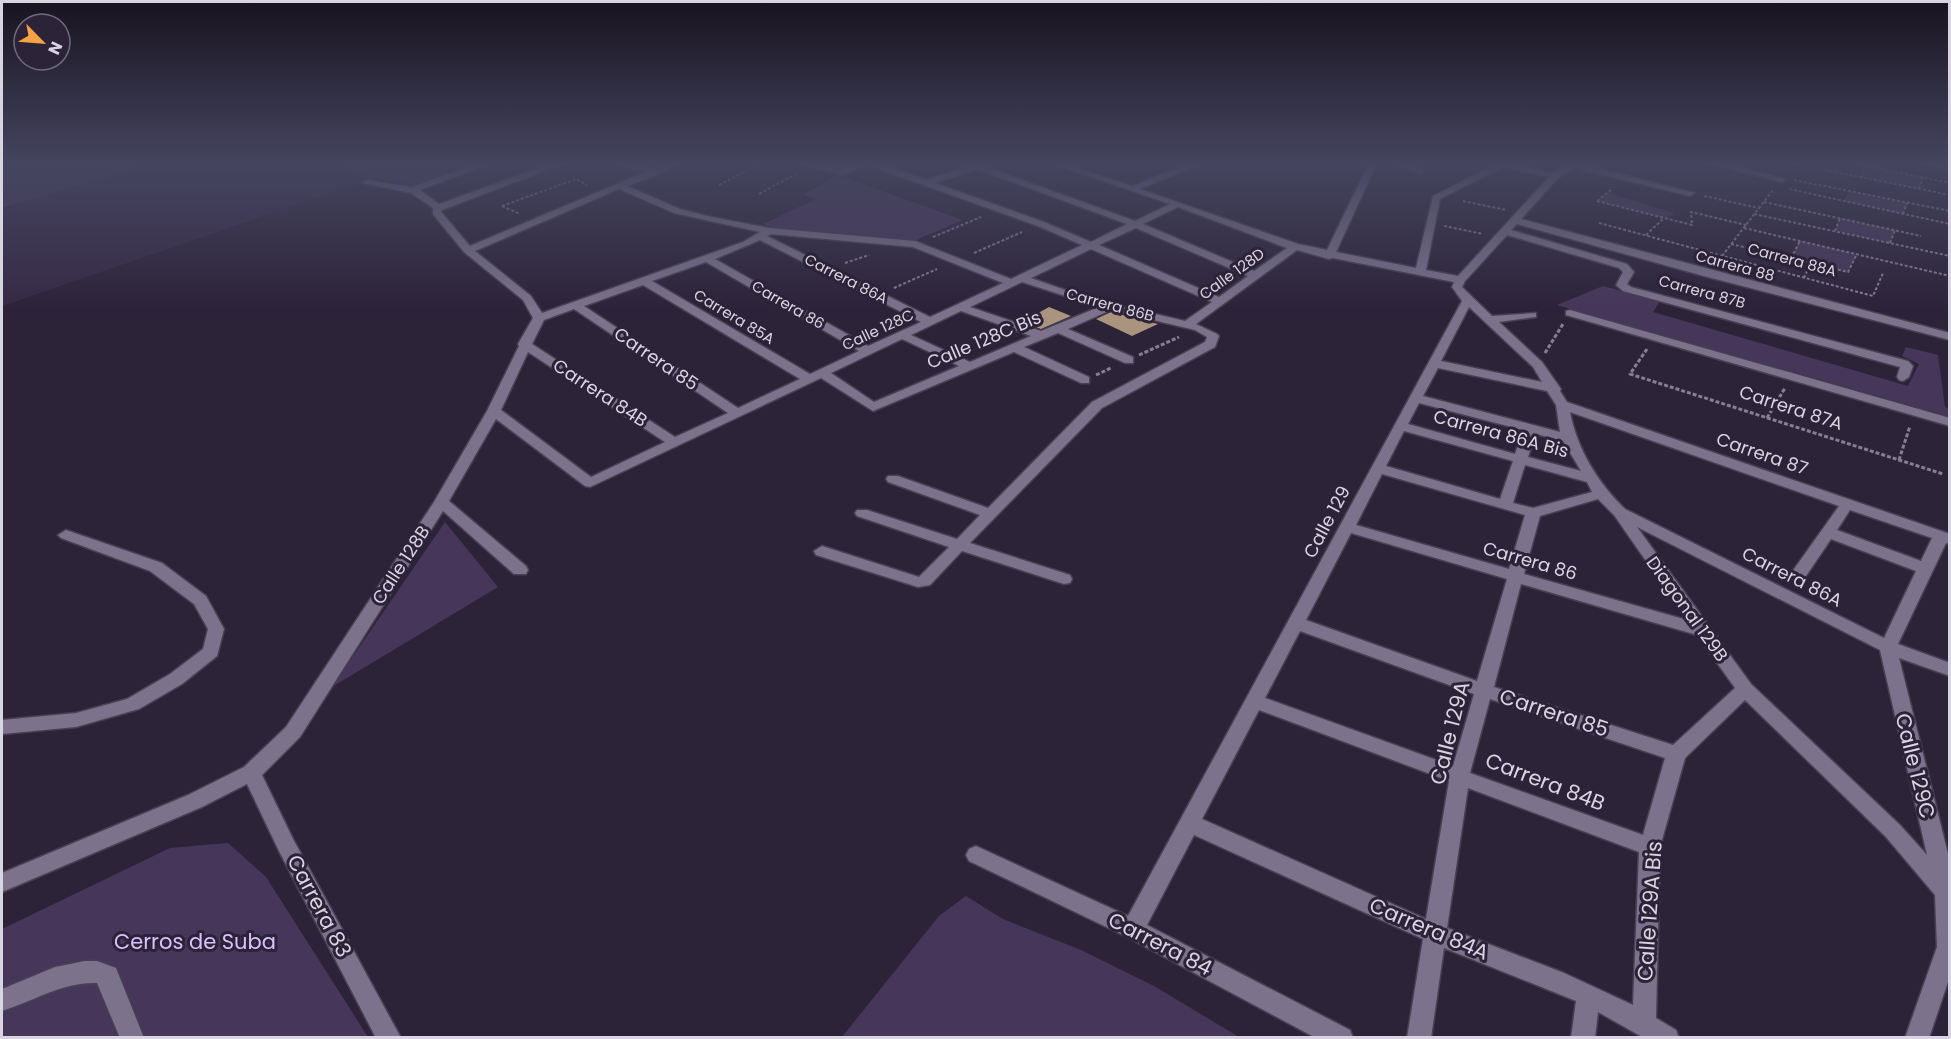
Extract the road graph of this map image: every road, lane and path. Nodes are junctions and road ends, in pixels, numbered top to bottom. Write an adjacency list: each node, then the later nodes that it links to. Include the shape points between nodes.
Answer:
1 (436, 211): 39 (street)
2 (562, 211): 39 (street)
3 (681, 211): 29 (street, Carrera 86B)
4 (995, 211): 35 (path)
5 (1008, 211): 36 (street)
6 (1102, 211): 24 (street)
7 (1162, 211): 24 (street, Calle 128C)
8 (1198, 211): 38 (street)
9 (1350, 211): 41 (street)
10 (1434, 211): 22 (street)
11 (1500, 211): 19 (path)
12 (1522, 211): 19 (street)
13 (1638, 211): 20 (path)
14 (1756, 211): 17 (path)
15 (1806, 211): 21 (path)
16 (1892, 211): 18 (path)
17 (1754, 214): 26 (path); 28 (path)
18 (1903, 214): 25 (path)
19 (1518, 216): 30 (street); 70 (street, Carrera 88, via 1708,274)
20 (1664, 218): 26 (path, via 1692,225 1691,212); 31 (path)
21 (1840, 219): 27 (path); 28 (path)
22 (1431, 223): 30 (path); 47 (street)
23 (1599, 223): 31 (path, Carrera 88A)
24 (1135, 224): 36 (street, Calle 128C); 49 (street)
25 (1950, 224)
26 (1745, 226): 33 (path); 37 (path)
27 (1895, 230): 32 (path); 34 (path)
28 (1835, 231): 34 (path)
29 (765, 234): 35 (street, Carrera 86B); 45 (street); 64 (street, Carrera 86A)
30 (1502, 234): 53 (street); 80 (street, Carrera 87B, via 1623,266 1629,272 1621,285 1627,289 1904,364 1907,366)
31 (1646, 235): 42 (path, Carrera 88A)
32 (1921, 236)
33 (1800, 241): 40 (path); 44 (path)
34 (1890, 243): 43 (path)
35 (915, 244): 52 (street, Carrera 86B)
36 (1093, 244): 52 (street, Calle 128C); 55 (street)
37 (1731, 244): 42 (path); 44 (path)
38 (1295, 247): 41 (street); 49 (street, Calle 128D)
39 (468, 250): 62 (street, via 527,298)
40 (1857, 254): 46 (path, via 1848,272); 50 (path)
41 (1329, 255): 47 (street)
42 (1722, 256): 51 (path, Carrera 88A)
43 (1950, 256)
44 (1791, 258): 46 (path)
45 (708, 259): 54 (street); 73 (street, Carrera 86)
46 (1811, 263): 51 (path)
47 (1420, 272): 53 (street)
48 (1883, 273): 51 (path, Carrera 88A, via 1874,296)
49 (1256, 276): 55 (street, Calle 128D)
50 (1950, 276)
51 (1804, 278)
52 (1017, 280): 58 (street, Calle 128C); 59 (street, Carrera 86B)
53 (1460, 280): 56 (street, via 1457,287)
54 (644, 281): 57 (street); 81 (street, Carrera 85A)
55 (1220, 301): 65 (street, Calle 128D)
56 (1467, 301): 63 (street, Diagonal 129B); 75 (street, Calle 129)
57 (575, 305): 62 (street); 88 (street, Carrera 85)
58 (960, 307): 64 (street, Calle 128C); 68 (street)
59 (1109, 307): 65 (street, Carrera 86B); 66 (street, Calle 128C Bis)
60 (1570, 313): 69 (street); 76 (path)
61 (1532, 315): 63 (street)
62 (539, 318): 71 (street, Calle 128B)
63 (1490, 320): 76 (street, Diagonal 129B)
64 (930, 322): 67 (street, Calle 128C)
65 (1193, 327): 107 (street, via 1213,336 1210,344 1098,405)
66 (1059, 329): 68 (street, Calle 128C Bis); 74 (street)
67 (902, 335): 73 (street, Calle 128C); 77 (street)
68 (1043, 336): 72 (street, Calle 128C Bis)
69 (1655, 337): 79 (street); 89 (path, Carrera 87A, via 1630,374)
70 (1950, 337)
71 (525, 344): 86 (street, Calle 128B); 94 (street, Carrera 84B)
72 (1014, 347): 77 (street, Calle 128C Bis); 82 (street)
73 (868, 351): 78 (street, Calle 128C)
74 (1130, 360)
75 (1434, 363): 83 (street); 84 (street, Calle 129)
76 (1538, 365): 83 (street, Diagonal 129B)
77 (969, 366): 78 (street, Calle 128C Bis, via 873,407)
78 (822, 373): 81 (street, Calle 128C)
79 (1791, 376): 87 (street); 89 (path)
80 (1903, 377)
81 (809, 379): 88 (street, Calle 128C)
82 (1085, 380)
83 (1555, 389): 85 (street, Diagonal 129B)
84 (1415, 398): 91 (street, Calle 129); 92 (street)
85 (1562, 405): 93 (street, Diagonal 129B); 102 (street, Carrera 87)
86 (494, 411): 94 (street, Calle 128C, via 590,483); 101 (street, Calle 128B)
87 (1915, 412): 90 (street); 96 (path)
88 (737, 413): 94 (street, Calle 128C)
89 (1767, 418): 96 (path, Carrera 87A)
90 (1950, 422)
91 (1400, 426): 95 (street, Carrera 86A Bis); 97 (street, Calle 129)
92 (1531, 427): 93 (street); 95 (street)
93 (1568, 438): 100 (street, Diagonal 129B)
94 (675, 443)
95 (1520, 459): 100 (street, Carrera 86A Bis); 103 (street)
96 (1899, 460): 98 (path, Carrera 87A)
97 (1378, 468): 103 (street); 108 (street, Calle 129)
98 (1943, 474)
99 (892, 479): 107 (street)
100 (1596, 486): 104 (street, Diagonal 129B); 106 (street)
101 (441, 502): 115 (street); 128 (street, Calle 128B, via 293,732)
102 (1847, 504): 109 (street); 111 (street, Carrera 87)
103 (1505, 505): 106 (street)
104 (1620, 512): 120 (street, Diagonal 129B); 121 (street, Carrera 86A)
105 (862, 513): 112 (street)
106 (1533, 513): 117 (street, Calle 129A)
107 (991, 514): 112 (street)
108 (1346, 527): 117 (street, Carrera 86); 119 (street, Calle 129)
109 (1828, 532): 114 (street); 116 (street)
110 (66, 535): 126 (street, via 156,567 200,600 216,629 211,652 176,679 133,704 76,720)
111 (1945, 538): 114 (street)
112 (962, 545): 113 (street, via 924,581 918,582); 118 (street)
113 (822, 551)
114 (1924, 568): 121 (street)
115 (520, 570)
116 (1800, 572)
117 (1515, 577): 120 (street, Carrera 86); 124 (street, Calle 129A)
118 (1064, 579)
119 (1296, 623): 124 (street, Carrera 85); 125 (street, Calle 129)
120 (1703, 631): 123 (street, Diagonal 129B)
121 (1888, 647): 122 (street, Carrera 86A); 134 (street, Calle 129C)
122 (1950, 670)
123 (1745, 689): 127 (street); 134 (street, Diagonal 129B, via 1893,831)
124 (1483, 690): 127 (street, Carrera 85); 129 (street, Calle 129A)
125 (1254, 701): 129 (street, Carrera 84B); 130 (street, Calle 129)
126 (2, 727)
127 (1676, 754): 131 (street, Calle 129A Bis)
128 (251, 773): 133 (street, Calle 128B); 142 (street, Carrera 83)
129 (1460, 775): 131 (street, Carrera 84B); 136 (street, Calle 129A)
130 (1190, 822): 135 (street, Calle 129); 136 (street, Carrera 84A)
131 (1650, 847): 140 (street, Calle 129A Bis)
132 (976, 855): 135 (street, Carrera 84)
133 (2, 883)
134 (1946, 892): 137 (street, Calle 129C)
135 (1133, 929): 143 (street, Carrera 84)
136 (1436, 934): 138 (street, Carrera 84A); 144 (street, Calle 129A)
137 (1949, 947): 147 (street, Calle 129C)
138 (1588, 996): 140 (street, Carrera 84A); 145 (street)
139 (2, 1000): 141 (street, via 69,975 100,971 108,976)
140 (1644, 1022): 146 (street, Carrera 84A)
141 (132, 1038)
142 (389, 1038)
143 (1341, 1038)
144 (1419, 1038)
145 (1583, 1038)
146 (1667, 1038)
147 (1917, 1038)

